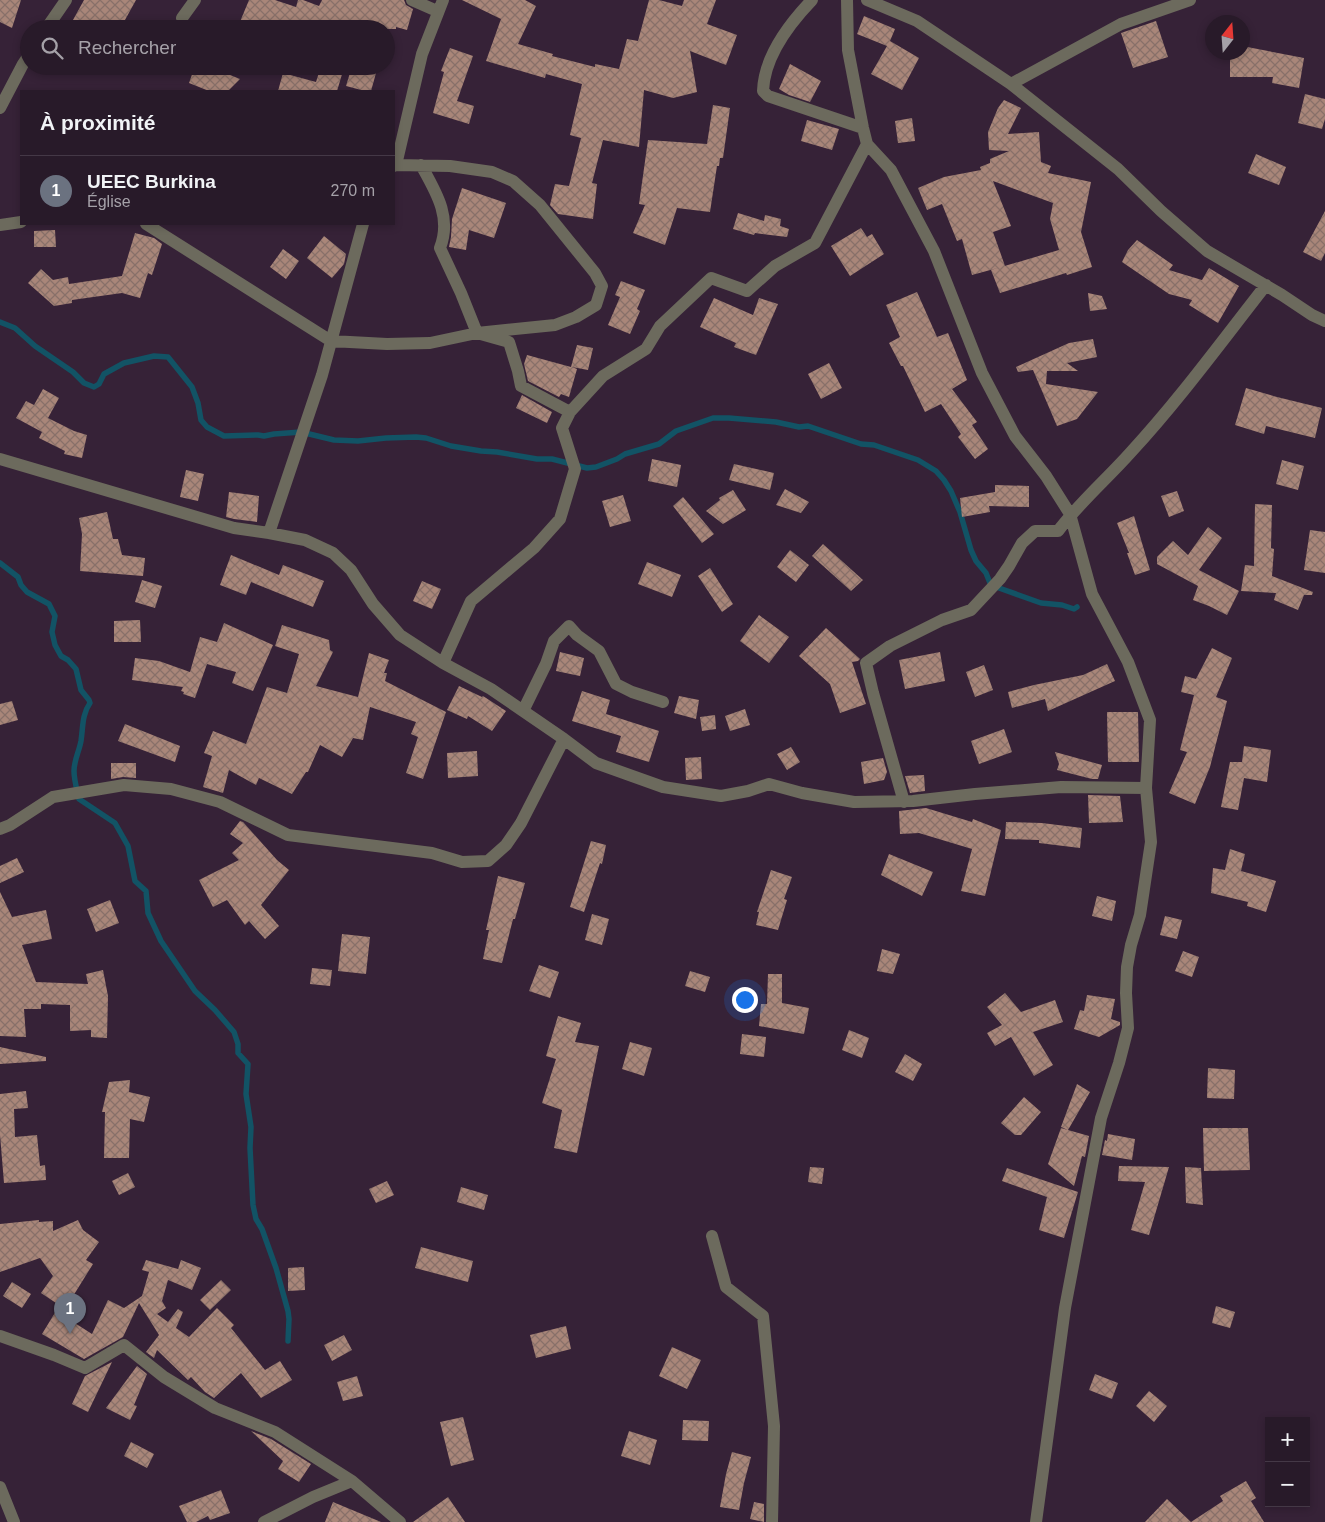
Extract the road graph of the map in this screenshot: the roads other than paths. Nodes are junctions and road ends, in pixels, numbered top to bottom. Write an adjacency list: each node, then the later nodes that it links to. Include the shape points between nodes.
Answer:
1 (66, 0): 10 (street)
2 (195, 0): 9 (street)
3 (412, 0): 8 (street)
4 (812, 0): 14 (street, via 772,55 763,91 768,96)
5 (847, 0): 14 (street, via 848,50)
6 (867, 0): 12 (street, via 917,21)
7 (1190, 0): 12 (street, via 1121,24)
8 (440, 6): 16 (street, via 422,54)
9 (182, 18)
10 (52, 20)
11 (20, 68): 13 (street)
12 (1011, 84): 22 (street, via 1118,169 1207,250)
13 (0, 108)
14 (863, 128): 15 (street)
15 (868, 144): 26 (street, via 815,243 775,266 747,292 711,278 660,326 646,349 603,376); 28 (street, via 891,170 934,251 982,373 1015,436)
16 (395, 165): 17 (street)
17 (421, 165): 24 (street, via 438,196 445,223 440,248); 24 (street, via 492,172 513,181 540,205 602,286 596,305 555,325)
18 (20, 222): 19 (street)
19 (0, 225)
20 (148, 225): 25 (street)
21 (362, 225): 25 (street)
22 (1266, 285): 23 (street); 28 (street, via 1131,453)
23 (1325, 322)
24 (476, 333): 25 (street, via 430,343); 26 (street, via 509,342 521,386)
25 (331, 341): 29 (street)
26 (570, 412): 30 (street, via 562,428 575,469 560,519 534,548 471,601)
27 (0, 459): 29 (street, via 234,528)
28 (1070, 514): 34 (street, via 1092,594 1128,662 1150,720); 35 (street, via 1058,530 1036,532 1022,543 1000,579 971,610 890,646 866,664)
29 (269, 533): 30 (street, via 305,540 333,553 400,635)
30 (443, 664): 32 (street, via 491,689)
31 (663, 702): 32 (street, via 616,684 599,651 569,626 554,641)
32 (523, 711): 33 (street)
33 (564, 739): 35 (street, via 596,763 663,787 721,796 769,784 854,802); 36 (street, via 521,823 506,845 488,861 462,862 432,853 288,835 220,802 171,789 124,785 54,797)
34 (1146, 788): 35 (street, via 1061,787); 45 (street, via 1151,842 1140,916 1127,966 1128,1028 1101,1118 1067,1298)
35 (904, 802)
36 (0, 829)
37 (712, 1236): 44 (street, via 726,1287 763,1316 774,1426)
38 (0, 1336): 39 (street, via 85,1368 124,1345 164,1377 214,1408 275,1432)
39 (352, 1482): 42 (street); 43 (street)
40 (0, 1486): 41 (street)
41 (14, 1522)
42 (264, 1522)
43 (400, 1522)
44 (772, 1522)
45 (1036, 1522)

